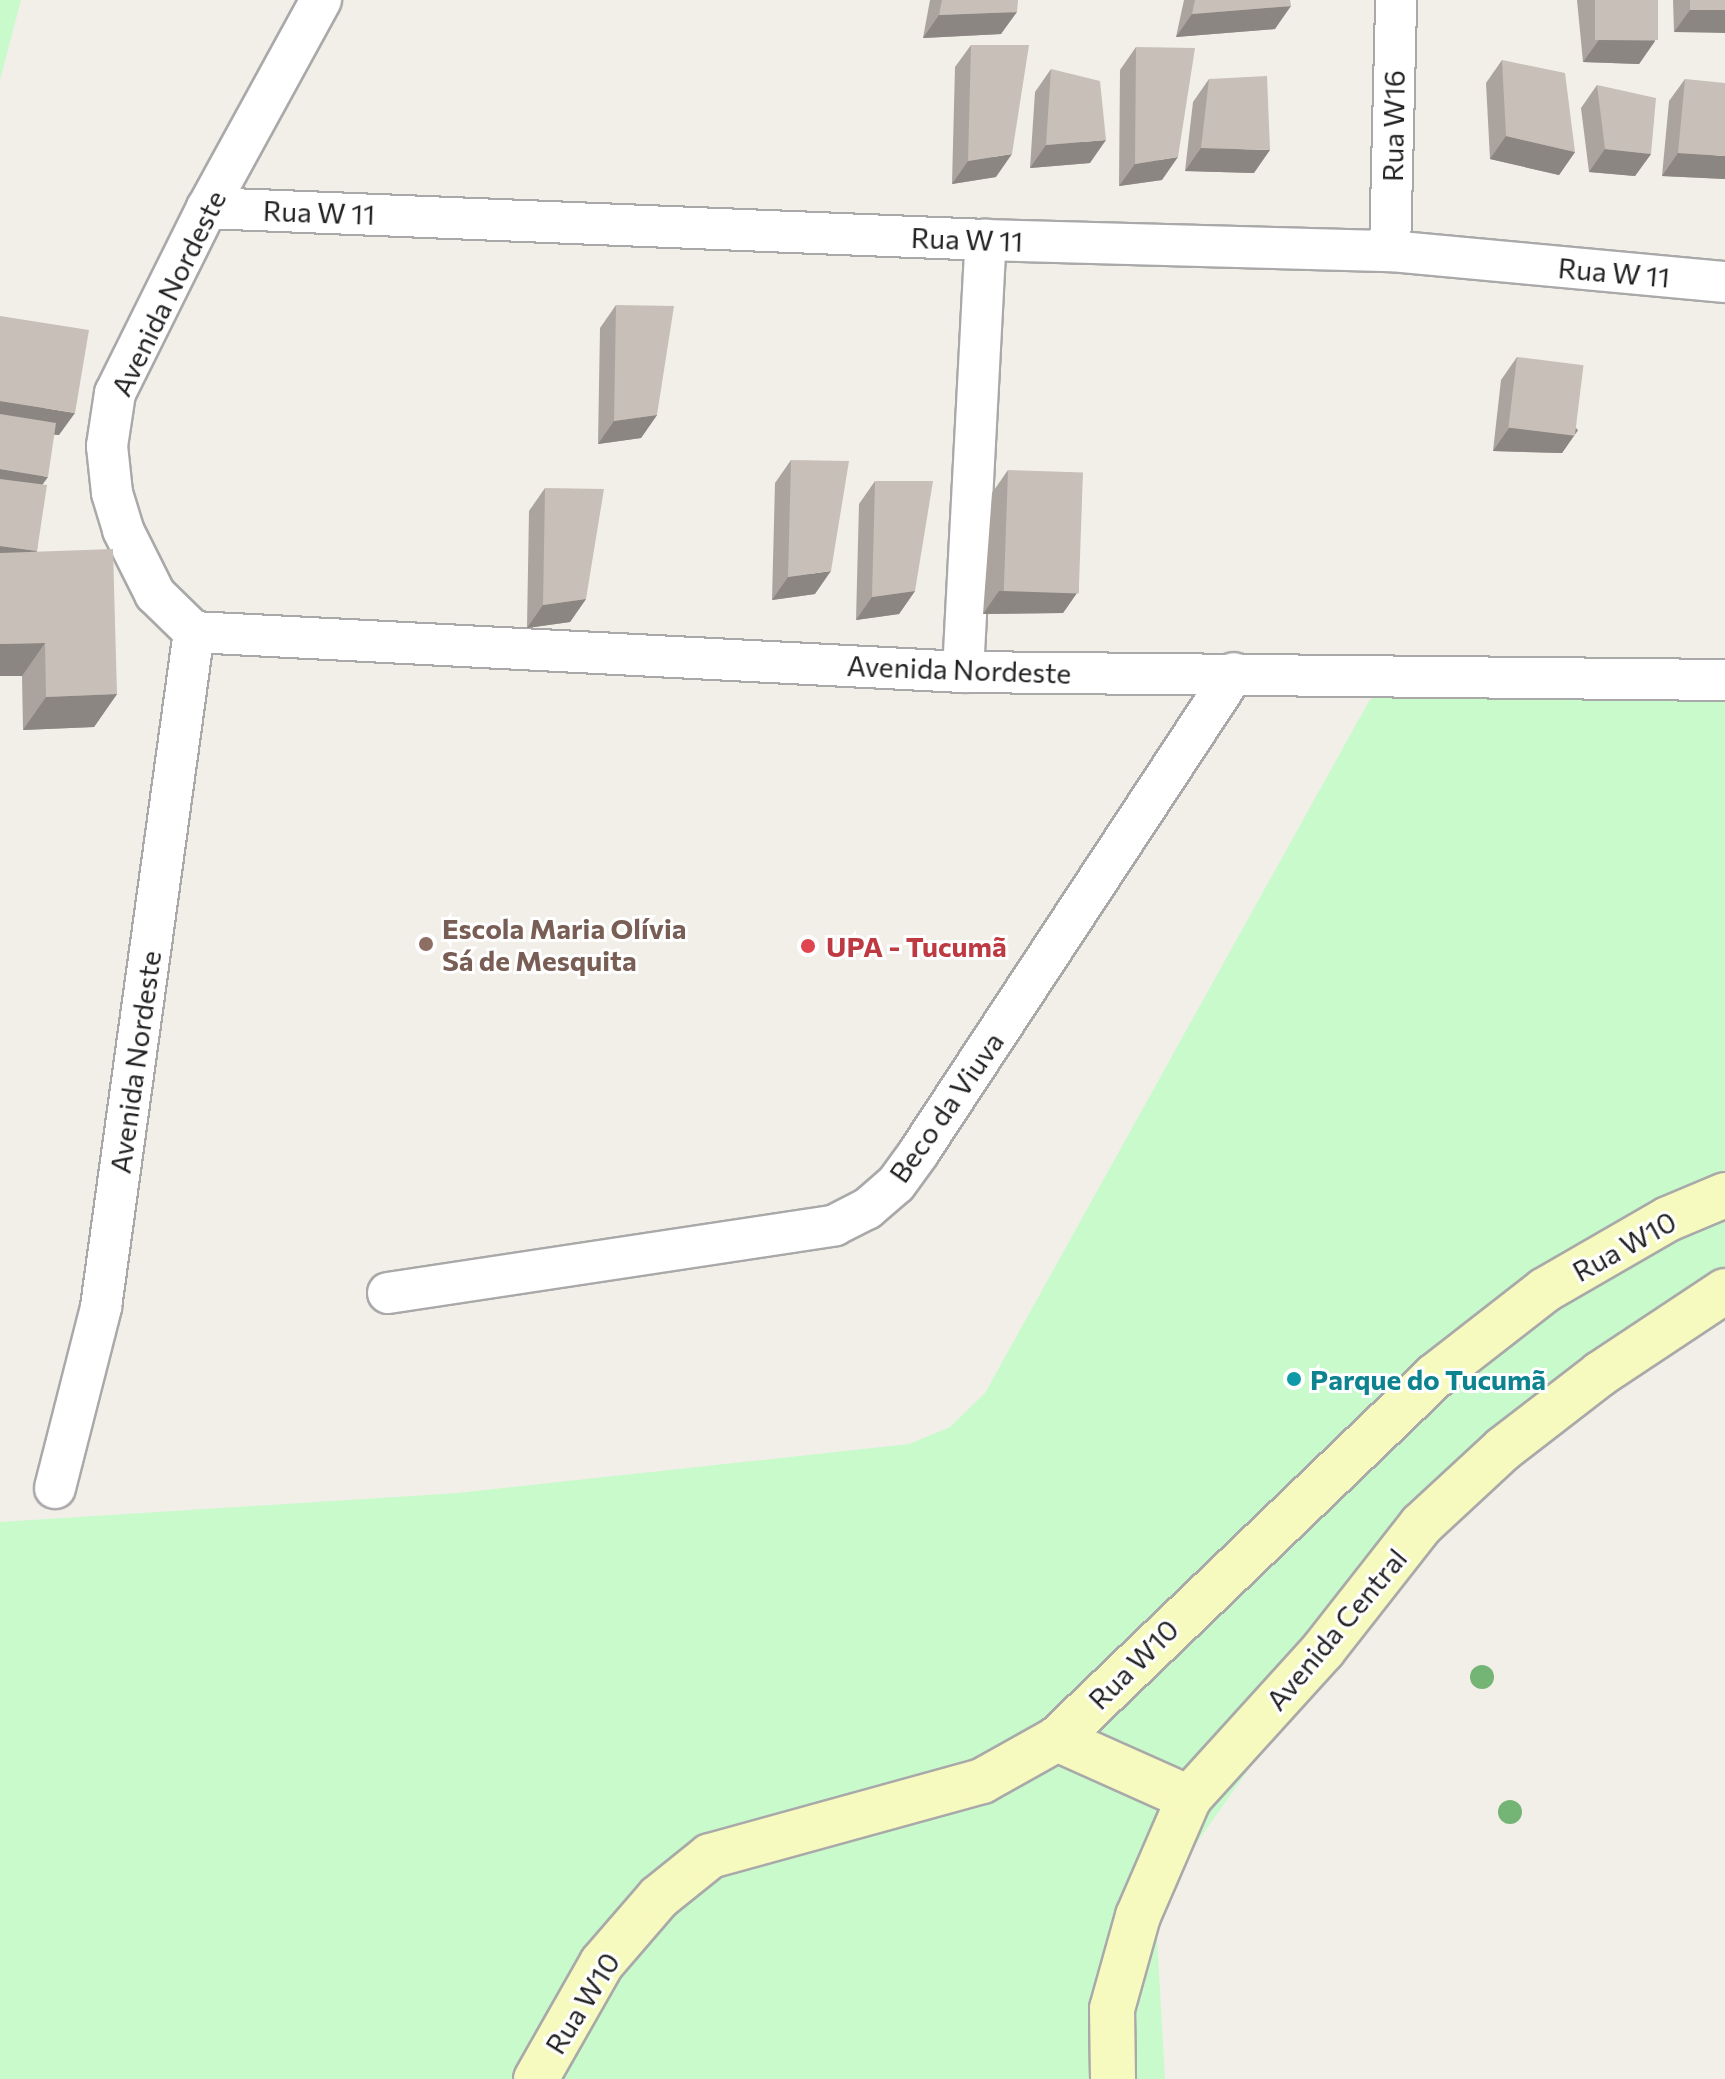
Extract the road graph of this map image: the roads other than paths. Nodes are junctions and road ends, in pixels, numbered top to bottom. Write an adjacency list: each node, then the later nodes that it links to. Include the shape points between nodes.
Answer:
1 (321, 0): 3 (street, Avenida Nordeste)
2 (1396, 0): 5 (street, Rua W16)
3 (207, 208): 4 (street, Rua W 11); 7 (street, Avenida Nordeste, via 115,393 107,446 123,530 155,594)
4 (986, 240): 5 (street, Rua W 11); 8 (street)
5 (1390, 251): 6 (street, Rua W 11)
6 (1725, 282)
7 (194, 632): 8 (street, Avenida Nordeste); 14 (street, Avenida Nordeste, via 101,1307)
8 (963, 672): 9 (street, Avenida Nordeste)
9 (1234, 673): 10 (street, Avenida Nordeste); 13 (street, Beco da Viuva, via 919,1152 896,1184 867,1209 835,1225)
10 (1725, 680)
11 (1725, 1195): 15 (street, Rua W10, via 1668,1219 1545,1290 1436,1375)
12 (1725, 1291): 16 (street, Avenida Central, via 1600,1374 1503,1449 1421,1525 1323,1650)
13 (388, 1293)
14 (55, 1488)
15 (1057, 1739): 16 (street); 17 (street, Rua W10, via 982,1781 710,1856 659,1897 602,1963)
16 (1189, 1798): 18 (street, Avenida Central, via 1138,1916 1112,2009)
17 (536, 2079)
18 (1113, 2079)

